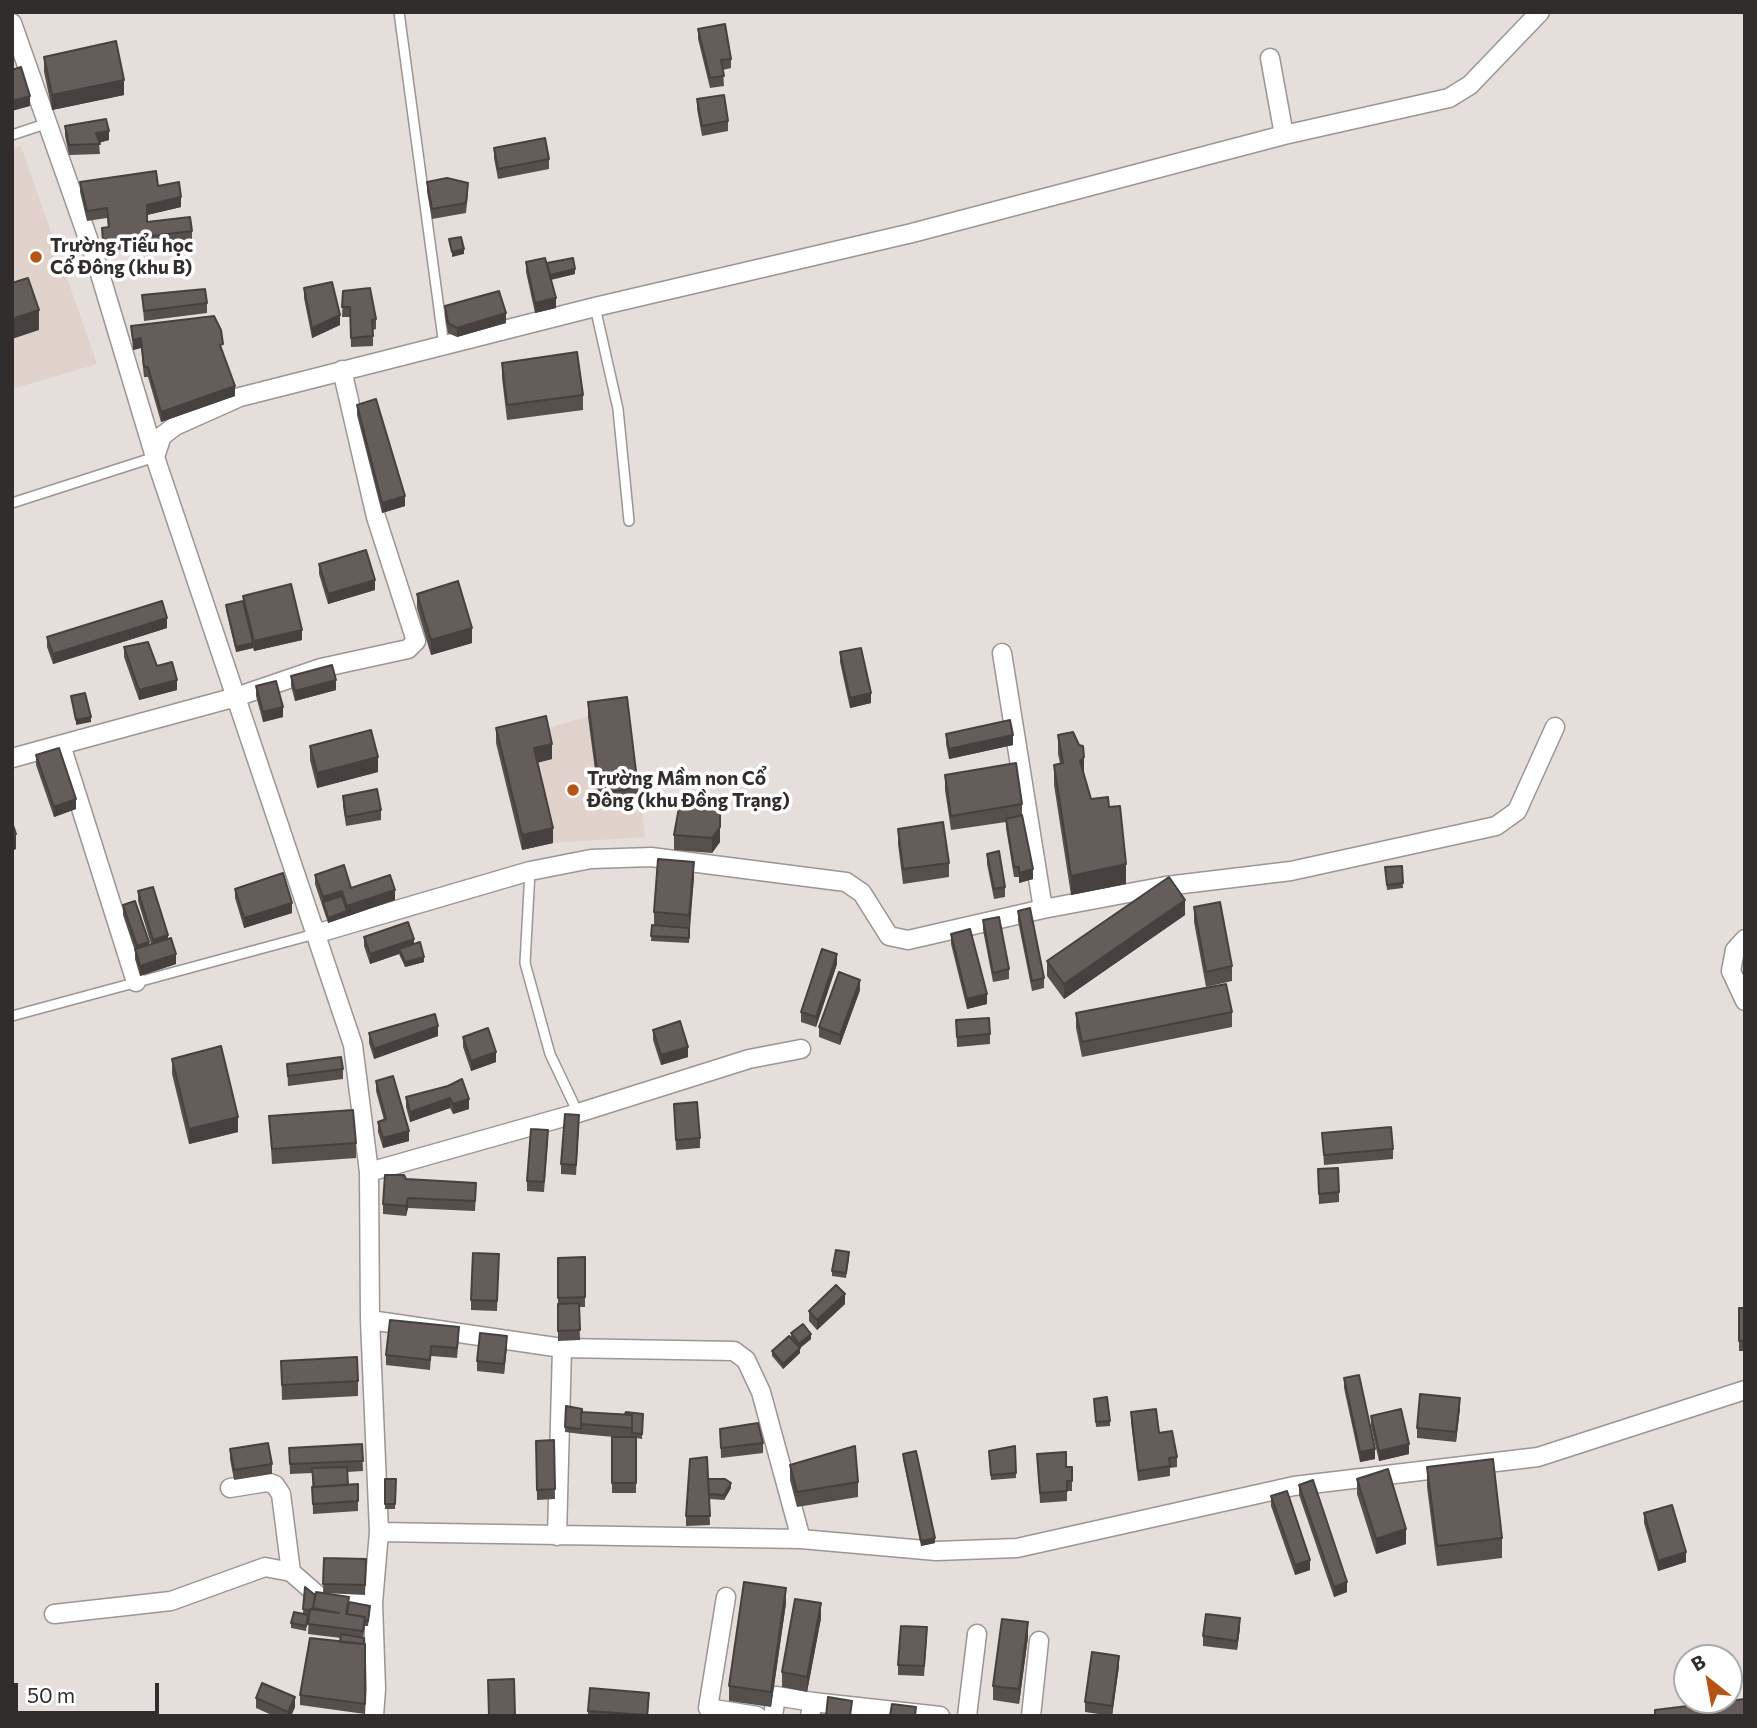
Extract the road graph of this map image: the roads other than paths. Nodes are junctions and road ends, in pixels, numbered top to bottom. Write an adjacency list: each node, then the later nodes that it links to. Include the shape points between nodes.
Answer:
1 (399, 12): 9 (lane)
2 (1540, 12): 7 (street, via 1470,85 1449,98)
3 (12, 23): 5 (street)
4 (1270, 58): 7 (street)
5 (45, 124): 6 (lane); 11 (street, via 97,264)
6 (12, 135)
7 (1284, 135): 8 (street, via 912,233)
8 (595, 307): 9 (street); 13 (lane, via 618,409)
9 (444, 346): 10 (street)
10 (342, 370): 11 (street, via 240,397 175,426 162,436); 15 (street, via 376,517 416,640 408,649 321,668)
11 (155, 457): 12 (lane); 15 (street)
12 (12, 503)
13 (629, 521)
14 (1002, 653): 20 (street)
15 (236, 697): 17 (street); 21 (street)
16 (1555, 727): 20 (street, via 1517,811 1496,826 1292,870 1166,886)
17 (61, 745): 18 (street); 23 (street)
18 (12, 758)
19 (530, 871): 20 (street, via 591,859 651,857 833,880 855,885 884,930 896,939 908,940); 21 (street); 27 (lane, via 525,963 550,1054)
20 (1043, 909)
21 (315, 934): 23 (lane); 28 (street, via 353,1045)
22 (1745, 939): 24 (street, via 1735,950 1731,971)
23 (136, 982): 25 (lane)
24 (1745, 1001)
25 (12, 1016)
26 (802, 1049): 27 (street, via 749,1059)
27 (578, 1113): 28 (street)
28 (369, 1172): 29 (street)
29 (369, 1320): 30 (street); 33 (street)
30 (562, 1348): 34 (street); 35 (street, via 725,1349 741,1356 761,1392)
31 (1745, 1390): 35 (street, via 1538,1457 1294,1486 1017,1548 936,1551)
32 (230, 1488): 36 (street, via 267,1482 275,1485 281,1494)
33 (379, 1532): 34 (street); 38 (street)
34 (557, 1536): 35 (street)
35 (802, 1539)
36 (291, 1572): 38 (street, via 322,1599); 39 (street, via 265,1567 172,1601)
37 (726, 1597): 46 (street, via 708,1708)
38 (373, 1603): 45 (street)
39 (54, 1614)
40 (977, 1634): 48 (street)
41 (1039, 1641): 49 (street)
42 (812, 1709): 43 (street); 47 (street, via 775,1696)
43 (871, 1712): 44 (street)
44 (933, 1715)
45 (374, 1716)
46 (757, 1716)
47 (772, 1716)
48 (967, 1716)
49 (1031, 1716)

